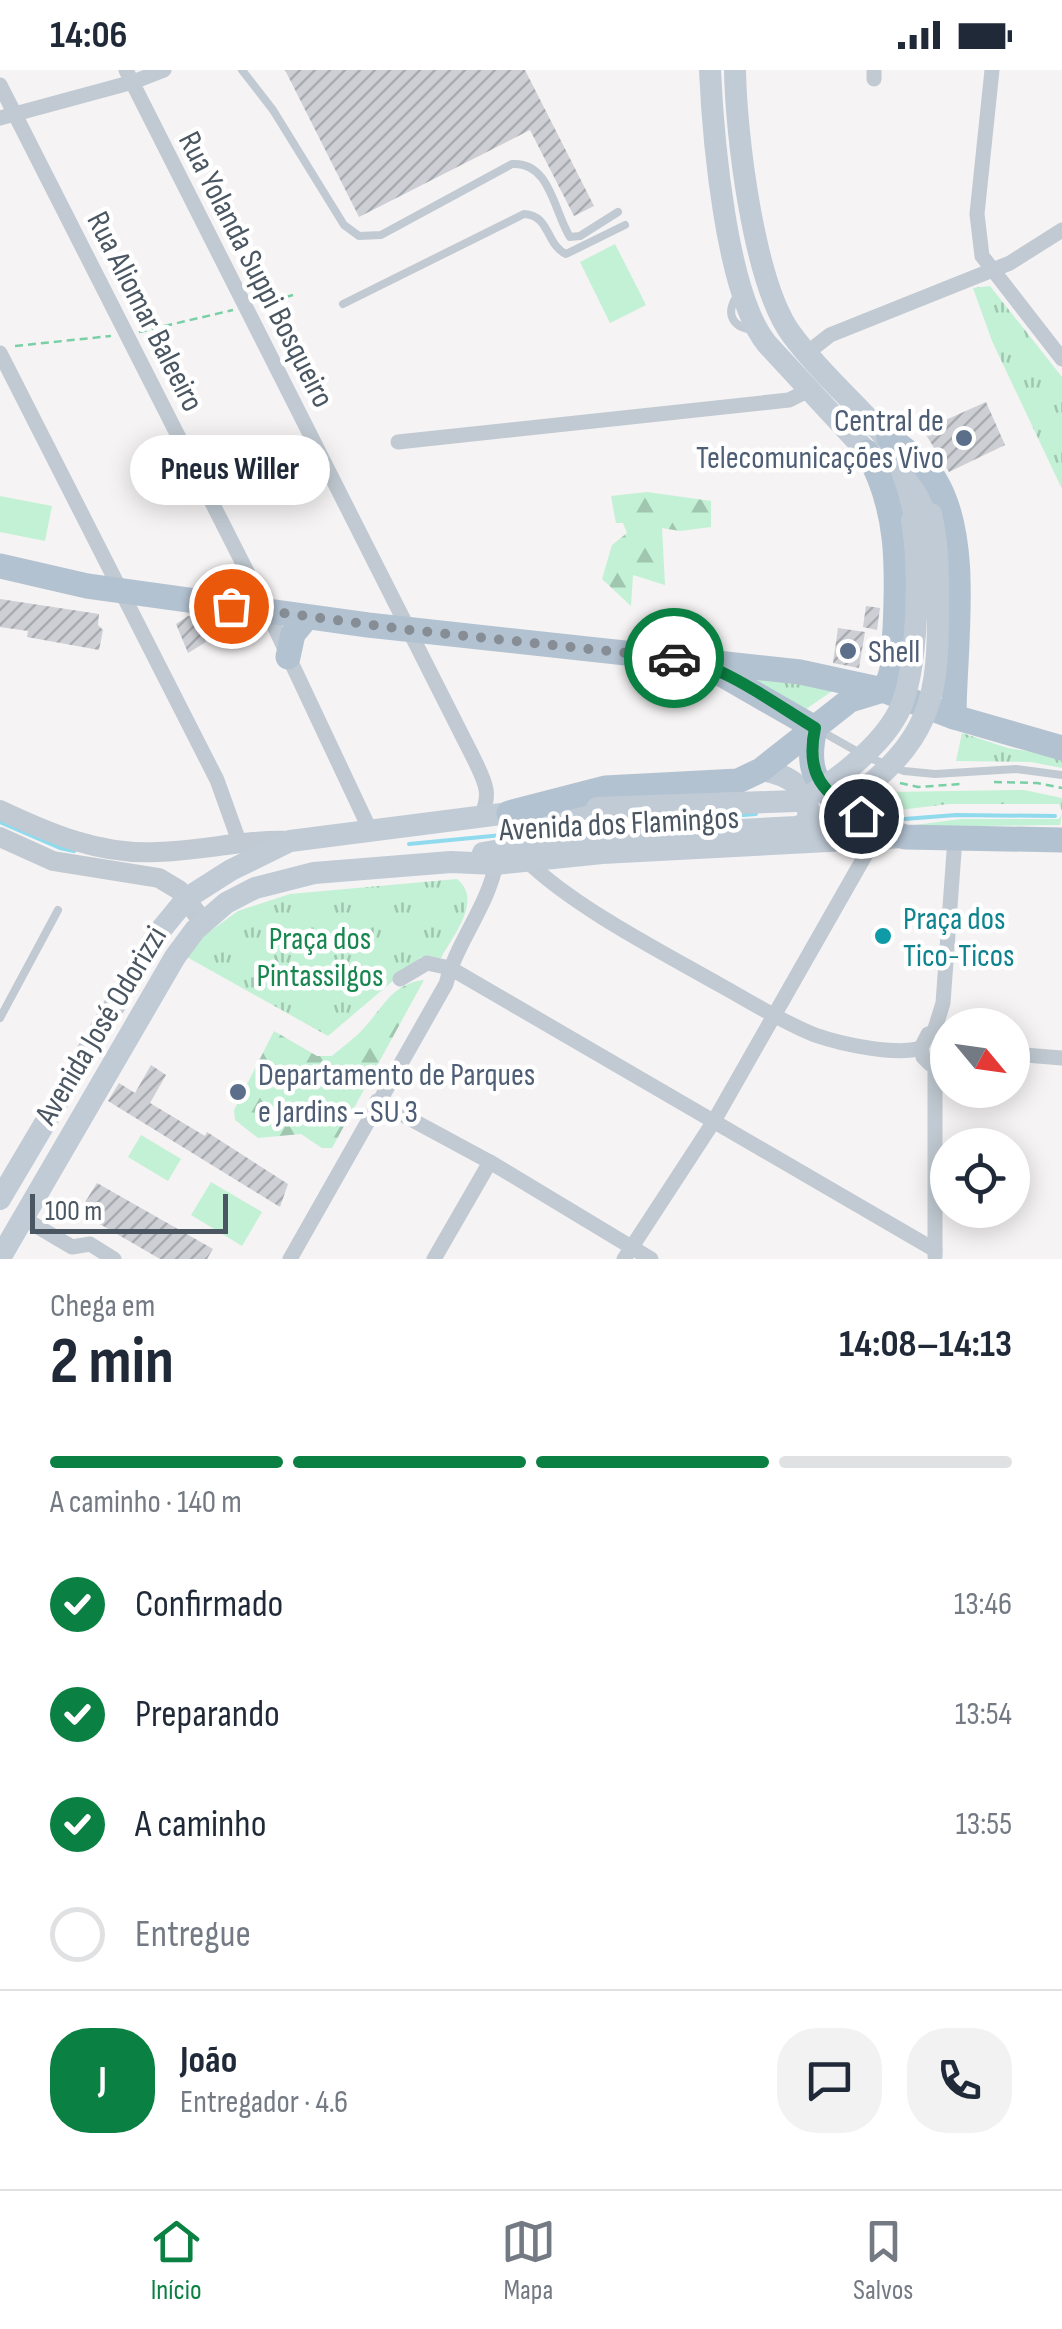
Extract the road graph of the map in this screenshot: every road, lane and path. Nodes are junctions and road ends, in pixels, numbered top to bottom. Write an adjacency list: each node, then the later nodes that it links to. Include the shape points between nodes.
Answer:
1 (164, 70): 6 (street)
2 (242, 70): 9 (lane, via 344,226 358,236 380,235 512,164 530,166 544,179 570,237)
3 (710, 70): 20 (main road, via 740,292 756,330)
4 (735, 70): 18 (main road, via 766,285 776,312)
5 (992, 70): 12 (street, via 976,214)
6 (130, 76): 8 (street); 15 (street, Rua Yolanda Suppi Bosqueiro)
7 (0, 85): 8 (street, Rua Aliomar Baleeiro)
8 (8, 117): 16 (street, Rua Aliomar Baleeiro)
9 (618, 212)
10 (624, 225): 14 (lane, via 566,254 540,219 524,214)
11 (1062, 230): 12 (street)
12 (990, 269): 18 (street, via 830,336); 19 (street)
13 (293, 295): 15 (path)
14 (342, 304)
15 (245, 308): 16 (path); 31 (street, Rua Yolanda Suppi Bosqueiro)
16 (128, 334): 17 (path); 29 (street, Rua Aliomar Baleeiro)
17 (0, 351): 25 (street)
18 (807, 353): 21 (main road)
19 (1062, 358)
20 (809, 390): 22 (street, via 789,400); 23 (main road)
21 (889, 438): 24 (main road, via 912,468); 35 (main road, via 934,478 950,511)
22 (398, 442)
23 (867, 452): 24 (main road); 34 (main road, via 894,527 897,597)
24 (922, 517): 45 (main road, Avenida José Odorizzi, bridge, via 905,691 892,722 818,791 783,803); 57 (main road, bridge, via 939,565 932,700 914,739 829,816 796,827 558,840)
25 (94, 541): 27 (street); 28 (street)
26 (0, 566): 27 (main road)
27 (87, 586): 28 (main road)
28 (119, 591): 29 (main road); 54 (street, via 216,780)
29 (267, 611): 30 (main road); 32 (street, Rua Aliomar Baleeiro)
30 (306, 617): 31 (main road); 32 (main road)
31 (410, 630): 33 (main road); 46 (street, Rua Yolanda Suppi Bosqueiro, via 484,782 488,798)
32 (288, 657): 47 (street, Rua Aliomar Baleeiro)
33 (693, 660): 34 (main road); 36 (main road)
34 (888, 680): 35 (main road); 36 (main road)
35 (954, 704): 37 (main road)
36 (815, 728): 38 (main road); 39 (lane, via 904,772 1016,769); 49 (main road, via 812,762 821,785)
37 (1062, 748)
38 (761, 770): 45 (main road, via 722,784 605,788); 55 (main road, via 793,782 808,802 804,822)
39 (1062, 776)
40 (889, 780): 42 (path, via 918,787)
41 (985, 782): 43 (path)
42 (971, 783)
43 (1062, 788)
44 (0, 810): 54 (street, via 77,844 104,848 154,853)
45 (509, 813): 46 (main road, Avenida José Odorizzi)
46 (480, 817): 47 (main road, Avenida José Odorizzi)
47 (371, 832): 53 (main road, Avenida José Odorizzi)
48 (0, 838): 59 (street, via 54,861 158,878)
49 (905, 838): 50 (main road, Avenida dos Flamingos); 52 (main road, Avenida dos Flamingos)
50 (955, 838): 51 (main road, Avenida dos Flamingos); 64 (street)
51 (1056, 838)
52 (874, 840): 55 (main road, Avenida dos Flamingos); 65 (street)
53 (290, 842): 54 (street); 59 (main road, Avenida José Odorizzi)
54 (240, 844)
55 (775, 846): 56 (main road, Avenida dos Flamingos)
56 (528, 861): 58 (main road, Avenida dos Flamingos); 65 (street, via 576,899)
57 (451, 862): 58 (main road, Avenida dos Flamingos); 61 (main road, Avenida dos Flamingos, via 276,882 226,903)
58 (496, 864): 62 (street, via 484,905)
59 (188, 898): 61 (street); 76 (main road, Avenida José Odorizzi, via 164,924)
60 (58, 910): 66 (lane)
61 (199, 926): 77 (main road, Avenida José Odorizzi)
62 (450, 968): 63 (street, via 427,963); 72 (street); 74 (street)
63 (400, 979)
64 (943, 1008)
65 (774, 1014): 68 (street, via 833,1040); 74 (street)
66 (0, 1018)
67 (930, 1036): 68 (street)
68 (920, 1048): 71 (street)
69 (1030, 1055): 70 (street)
70 (1062, 1058)
71 (930, 1060)
72 (377, 1101): 75 (street); 82 (street)
73 (940, 1108): 79 (street)
74 (714, 1121): 78 (street); 79 (street)
75 (490, 1162): 78 (street); 83 (street)
76 (0, 1199)
77 (23, 1218): 80 (main road, Avenida José Odorizzi); 81 (street, via 72,1246 90,1244)
78 (628, 1253): 84 (street)
79 (935, 1254)
80 (0, 1258)
81 (114, 1259)
82 (290, 1259)
83 (434, 1259)
84 (651, 1259)

